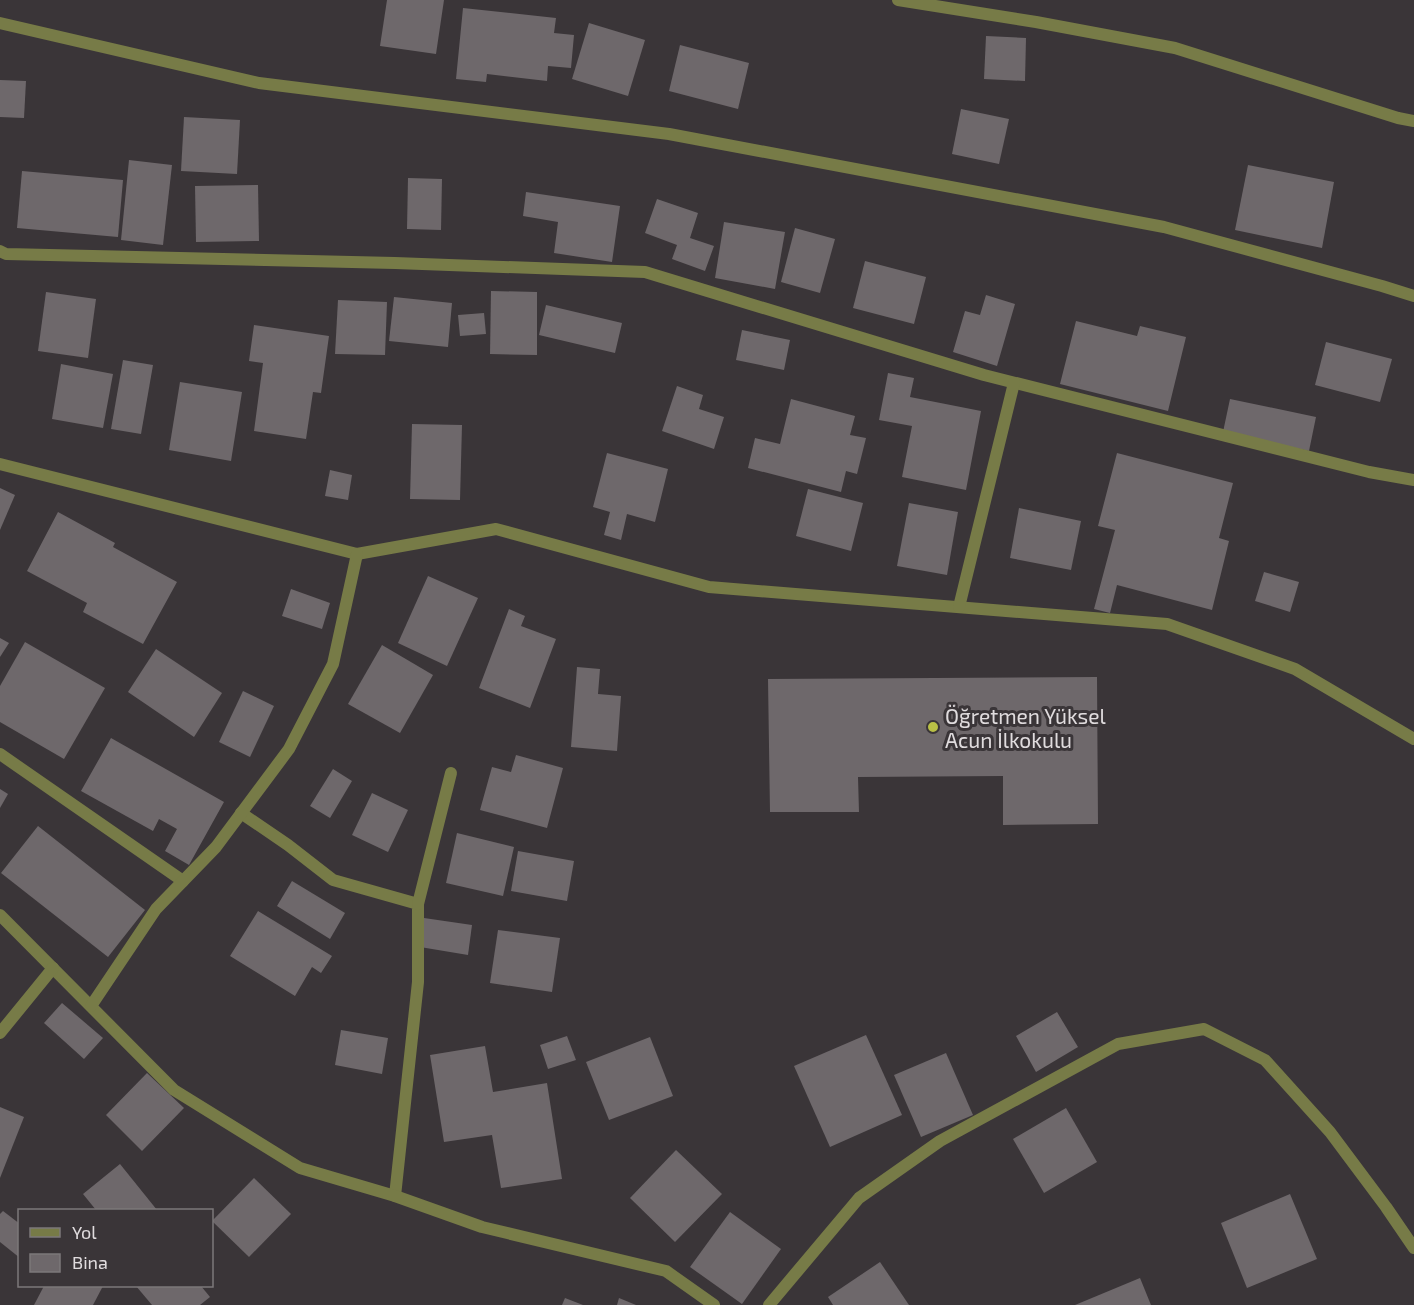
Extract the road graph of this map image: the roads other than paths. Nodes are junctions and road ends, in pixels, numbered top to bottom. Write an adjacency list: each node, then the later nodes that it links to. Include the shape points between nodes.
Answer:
1 (898, 0): 3 (street, via 1176,48)
2 (0, 23): 5 (street, via 260,83 669,134 1164,227)
3 (1414, 121)
4 (0, 251): 6 (street, via 645,272)
5 (1414, 296)
6 (1014, 383): 8 (street); 10 (street)
7 (0, 464): 9 (street)
8 (1414, 480)
9 (357, 554): 10 (street, via 496,529 709,587); 14 (street, via 333,664 289,749)
10 (958, 608): 11 (street, via 1167,624 1295,669)
11 (1414, 740)
12 (0, 754): 15 (street)
13 (451, 773): 16 (street)
14 (241, 813): 15 (street, via 216,847); 16 (street, via 333,880)
15 (183, 881): 19 (street, via 156,909)
16 (418, 904): 21 (street, via 418,982)
17 (0, 915): 18 (street)
18 (53, 968): 19 (street); 20 (street)
19 (91, 1006): 21 (street, via 174,1090 300,1168)
20 (0, 1033)
21 (394, 1196): 23 (street, via 482,1227 666,1271)
22 (1414, 1248): 24 (street, via 1330,1132 1265,1060 1204,1029 1118,1044 940,1141 859,1198)
23 (714, 1305)
24 (770, 1305)

